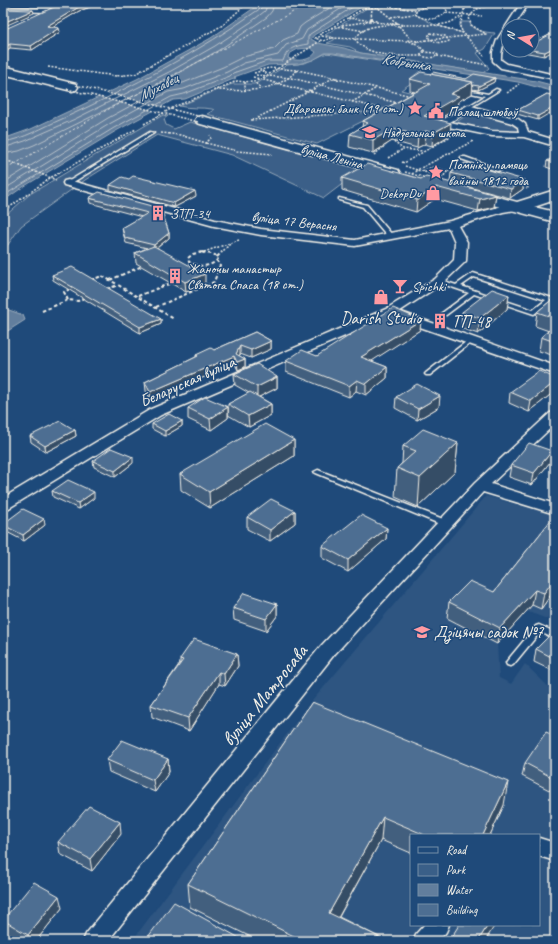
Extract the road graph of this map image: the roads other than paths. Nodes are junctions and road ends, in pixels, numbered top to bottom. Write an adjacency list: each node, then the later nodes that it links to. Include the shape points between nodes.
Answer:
1 (525, 3): 4 (street)
2 (3, 9): 3 (street, via 52,9)
3 (36, 16)
4 (515, 18)
5 (500, 43): 7 (street, via 496,54 497,61 504,66)
6 (3, 70): 8 (main road)
7 (555, 77)
8 (72, 87)
9 (460, 89): 11 (lane)
10 (497, 90): 11 (lane)
11 (489, 95): 12 (lane)
12 (468, 108): 15 (street, via 515,121 522,126); 15 (street, via 442,123 486,134)
13 (202, 120): 19 (main road, вуліца Леніна)
14 (152, 133): 20 (lane)
15 (524, 134): 16 (street)
16 (555, 143)
17 (463, 158): 18 (lane)
18 (499, 170)
19 (415, 173)
20 (68, 183): 27 (street, вуліца 17 Верасня, via 214,223 260,232 356,243)
21 (454, 190): 24 (main road)
22 (555, 195): 24 (main road)
23 (341, 199): 27 (lane, via 365,206)
24 (518, 207): 25 (main road); 26 (street, вуліца 17 Верасня, via 502,209)
25 (555, 217)
26 (452, 224): 27 (street, вуліца 17 Верасня); 28 (street, Беларуская вуліца, via 461,242 460,261)
27 (391, 237)
28 (439, 281): 29 (lane); 31 (street, Беларуская вуліца)
29 (457, 287): 30 (lane); 30 (lane, via 473,275 550,299 534,312)
30 (473, 292): 32 (lane)
31 (390, 312): 33 (street); 39 (street, Беларуская вуліца, via 156,412)
32 (444, 314)
33 (471, 340): 34 (street); 35 (lane)
34 (555, 370)
35 (428, 374)
36 (555, 416): 38 (street, вуліца Матросава)
37 (318, 472): 41 (lane)
38 (480, 486): 40 (street); 41 (street, вуліца Матросава)
39 (3, 505)
40 (555, 509)
41 (445, 522): 47 (street, вуліца Матросава, via 327,651)
42 (555, 636): 43 (lane, via 538,628)
43 (510, 663)
44 (540, 847): 45 (street)
45 (555, 852)
46 (437, 926): 48 (street)
47 (94, 941)
48 (424, 941)

